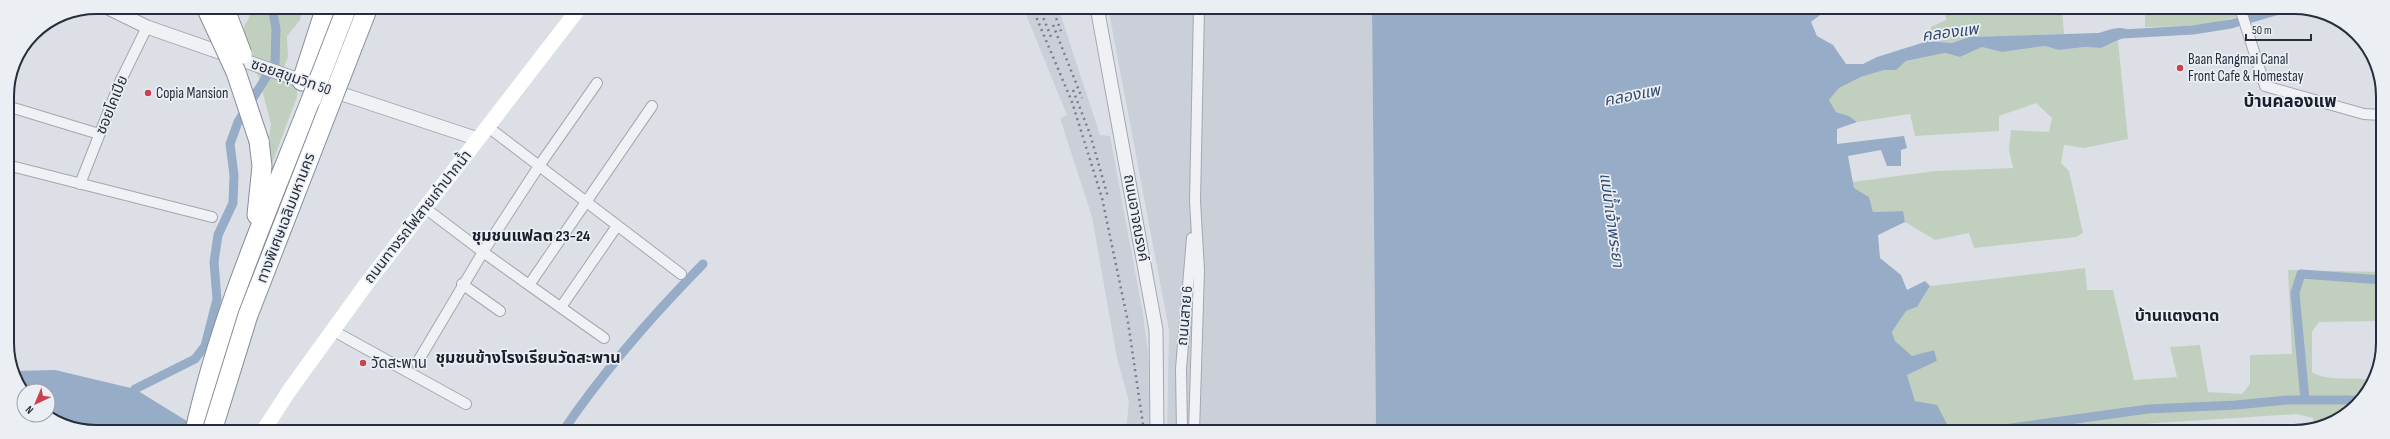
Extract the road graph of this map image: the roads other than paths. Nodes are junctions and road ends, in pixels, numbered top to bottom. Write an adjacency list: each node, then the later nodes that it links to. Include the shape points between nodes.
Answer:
1 (120, 14): 11 (street, ซอยสุขุมวิท 50)
2 (209, 14): 20 (highway, bridge, via 236,72)
3 (226, 14): 20 (highway, bridge, via 254,92)
4 (324, 14): 12 (highway)
5 (345, 14): 35 (highway, ทางพิเศษเฉลิมมหานคร, bridge)
6 (365, 14): 41 (highway, ทางพิเศษเฉลิมมหานคร, bridge, via 248,316)
7 (575, 14): 17 (main road, ถนนทางรถไฟสายเก่าปากน้ำ)
8 (1098, 14): 43 (street, ถนนอาจณรงค์, via 1156,330)
9 (1199, 14): 24 (street, ถนนสาย 6)
10 (2242, 14): 16 (street, via 2252,52 2265,86 2364,114)
11 (147, 27): 12 (street, ซอยสุขุมวิท 50); 18 (street, ซอยโคเปีย, via 120,82)
12 (302, 80): 19 (street, ซอยสุขุมวิท 50)
13 (597, 83): 21 (street)
14 (652, 106): 25 (street)
15 (14, 108): 18 (street)
16 (2376, 114)
17 (488, 127): 19 (main road, ถนนทางรถไฟสายเก่าปากน้ำ); 21 (street)
18 (100, 134): 23 (street, ซอยโคเปีย)
19 (478, 139): 26 (main road, ถนนทางรถไฟสายเก่าปากน้ำ)
20 (259, 141): 35 (highway, via 261,183 256,219)
21 (539, 166): 25 (street); 29 (street)
22 (14, 167): 23 (street)
23 (80, 184): 27 (street)
24 (1195, 201): 44 (street, ถนนสาย 6, via 1181,369); 45 (street, ถนนสาย 6, via 1199,270)
25 (586, 202): 28 (street); 32 (street)
26 (425, 208): 29 (street); 36 (main road, ถนนทางรถไฟสายเก่าปากน้ำ)
27 (212, 217)
28 (617, 226): 30 (street); 33 (street)
29 (483, 252): 31 (street); 32 (street)
30 (681, 274)
31 (462, 284): 34 (street); 38 (street)
32 (530, 285): 33 (street)
33 (561, 307): 37 (street)
34 (500, 311)
35 (227, 312): 40 (highway, ทางพิเศษเฉลิมมหานคร)
36 (332, 330): 39 (street); 42 (main road, ถนนทางรถไฟสายเก่าปากน้ำ)
37 (604, 338)
38 (417, 362)
39 (466, 404)
40 (196, 425)
41 (214, 425)
42 (267, 425)
43 (1157, 425)
44 (1182, 425)
45 (1194, 425)

